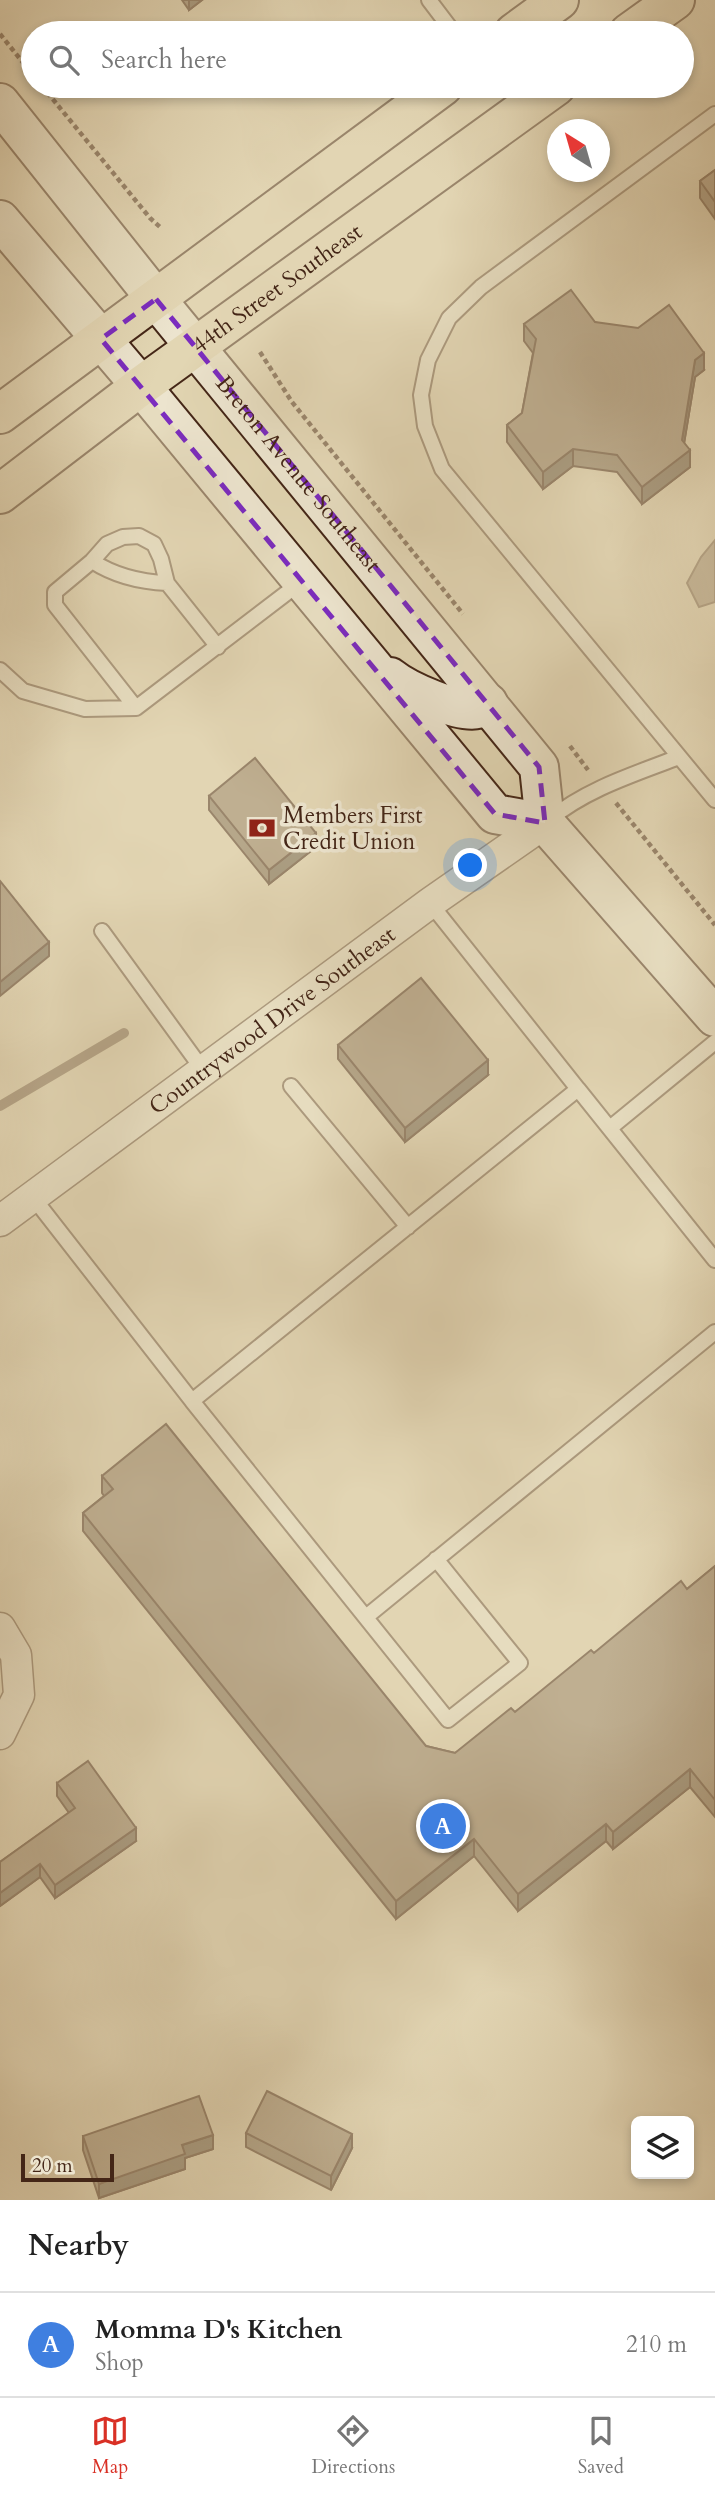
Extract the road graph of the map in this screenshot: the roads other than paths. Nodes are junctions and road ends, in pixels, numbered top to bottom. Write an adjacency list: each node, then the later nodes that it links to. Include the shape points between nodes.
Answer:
1 (429, 0): 4 (lane)
2 (559, 0): 5 (main road)
3 (675, 0): 6 (main road)
4 (445, 21)
5 (530, 21)
6 (646, 21)
7 (427, 98): 12 (main road)
8 (539, 98): 14 (main road, 44th Street Southeast)
9 (0, 103): 12 (main road, Breton Avenue Southeast)
10 (715, 114): 26 (lane, via 481,287 449,317 428,360 421,395 425,426 442,469)
11 (0, 220): 13 (main road)
12 (156, 299): 13 (main road); 14 (main road, Breton Avenue Southeast)
13 (101, 339): 15 (main road); 16 (main road)
14 (196, 346): 15 (main road, 44th Street Southeast); 24 (main road, Breton Avenue Southeast)
15 (141, 386): 17 (main road, 44th Street Southeast); 19 (main road)
16 (0, 414)
17 (0, 494)
18 (92, 561): 20 (lane, via 110,573); 20 (lane, via 107,544 139,536 154,544); 25 (lane, via 55,592 55,605)
19 (302, 581): 21 (lane); 22 (main road)
20 (167, 583): 21 (lane)
21 (218, 647): 25 (lane)
22 (359, 651): 24 (main road, via 402,687 436,701 477,710); 28 (main road, via 495,814)
23 (0, 670): 25 (lane, via 23,691 85,709)
24 (488, 704): 28 (main road, Breton Avenue Southeast, via 539,767)
25 (136, 708)
26 (679, 757): 27 (lane); 28 (lane, via 603,788)
27 (715, 800)
28 (545, 823): 29 (street, Countrywood Drive Southeast); 31 (main road)
29 (430, 903): 33 (street, Countrywood Drive Southeast); 35 (lane)
30 (102, 931): 33 (lane)
31 (715, 1017)
32 (715, 1042): 36 (lane)
33 (203, 1070): 37 (street, Countrywood Drive Southeast)
34 (291, 1086): 39 (lane)
35 (578, 1089): 36 (lane); 39 (lane)
36 (610, 1128): 40 (lane)
37 (32, 1196): 38 (street, Countrywood Drive Southeast); 42 (lane)
38 (0, 1221)
39 (408, 1227): 42 (lane)
40 (715, 1260)
41 (715, 1332): 43 (lane)
42 (192, 1401): 44 (lane)
43 (436, 1559): 44 (lane); 44 (lane, via 520,1662 448,1720)
44 (366, 1617)
45 (0, 1628): 46 (street, via 16,1655 19,1695)
46 (0, 1734)

